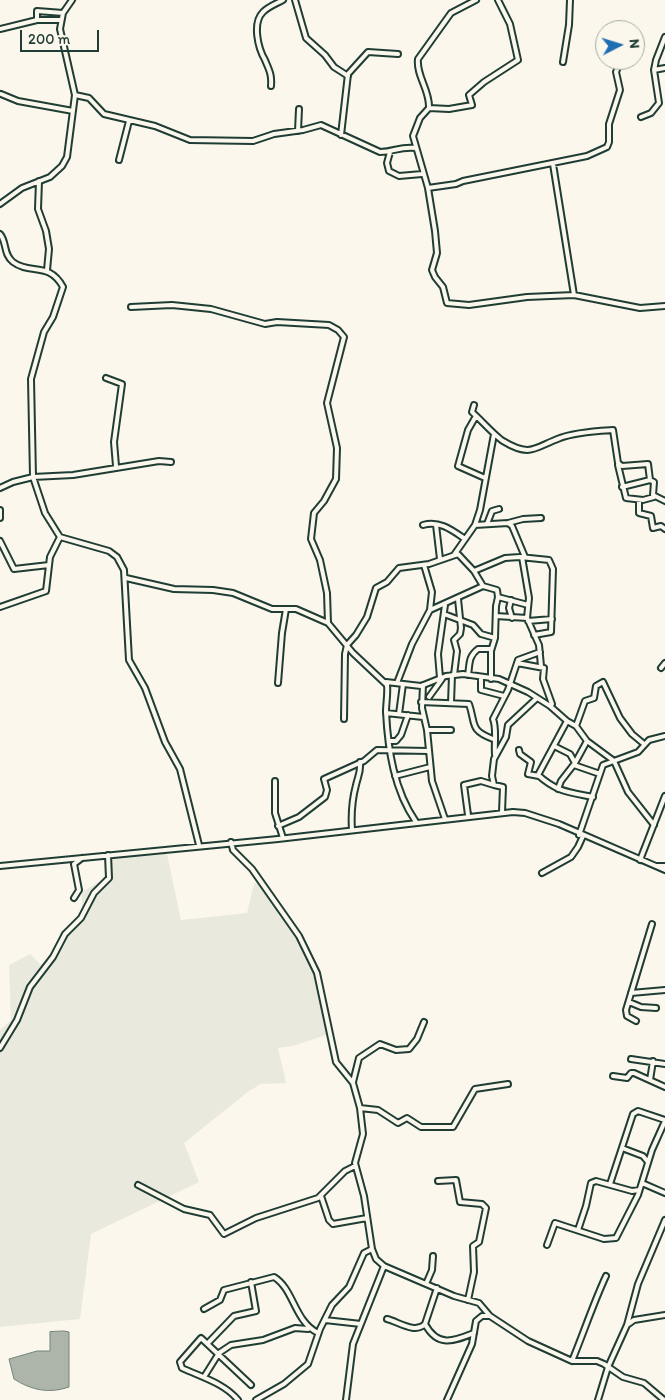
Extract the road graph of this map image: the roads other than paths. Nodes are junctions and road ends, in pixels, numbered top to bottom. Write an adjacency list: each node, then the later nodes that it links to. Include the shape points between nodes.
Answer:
1 (72, 0): 7 (street)
2 (283, 0): 18 (street, via 265,11 258,21 258,38 271,70)
3 (294, 0): 17 (street, via 306,38 337,70)
4 (476, 0): 21 (street, via 451,13 418,59)
5 (498, 0): 21 (street, via 510,24 518,60 470,95 472,106)
6 (570, 0): 13 (street)
7 (63, 12): 8 (street, via 37,11); 9 (street)
8 (38, 20): 9 (street); 10 (street)
9 (61, 20): 20 (street, via 62,39)
10 (0, 29)
11 (665, 37): 16 (street)
12 (398, 54): 17 (street, via 368,52)
13 (563, 62)
14 (665, 68): 16 (street)
15 (617, 70): 31 (street, via 620,90 609,124 608,146 596,154)
16 (654, 70): 24 (street, via 659,103 651,113)
17 (348, 76): 27 (street)
18 (271, 86)
19 (1, 94): 23 (street, via 18,101)
20 (75, 95): 23 (street); 25 (street, via 89,98 104,114)
21 (429, 108): 28 (street, via 414,129)
22 (299, 109): 26 (street)
23 (72, 111): 33 (street, via 66,160 55,173)
24 (641, 116)
25 (129, 121): 26 (street, via 155,126 190,140 247,142 283,132); 30 (street)
26 (298, 132): 27 (street, via 321,125)
27 (341, 135): 29 (street, via 374,150)
28 (416, 148): 29 (street, via 403,147); 32 (street)
29 (390, 152): 32 (street, via 389,171 399,176)
30 (119, 160)
31 (552, 164): 34 (street); 38 (street)
32 (422, 174): 34 (street)
33 (39, 181): 35 (street, via 22,188); 37 (street, via 38,209 49,249)
34 (428, 188): 38 (street, via 437,252 432,270 442,285 448,304 469,305)
35 (0, 204)
36 (0, 234): 37 (street, via 12,261 21,266)
37 (48, 270): 48 (street, via 64,290 44,332 32,375)
38 (574, 294): 39 (street, via 640,308)
39 (665, 306)
40 (131, 307): 91 (street, via 172,305 211,309 265,324 329,326 342,333 344,340 327,403 337,448 336,479 314,513 311,537 327,594)
41 (106, 378): 47 (street, via 122,384 114,442)
42 (474, 405): 43 (street, via 471,411)
43 (476, 416): 44 (street); 49 (street, via 468,430 458,466)
44 (494, 434): 46 (street, via 504,442 532,450 560,438 613,430); 49 (street)
45 (171, 462): 47 (street)
46 (618, 463): 50 (street, via 622,466 648,464); 51 (street)
47 (116, 466): 48 (street, via 73,475)
48 (33, 477): 52 (street); 66 (street, via 46,513)
49 (485, 478): 64 (street, via 483,500)
50 (650, 480): 51 (street); 53 (street, via 654,482)
51 (622, 487): 54 (street, via 626,498)
52 (0, 488)
53 (654, 497): 54 (street); 55 (street)
54 (639, 500): 65 (street, via 639,512 651,516 654,529 661,526)
55 (665, 501)
56 (499, 509): 62 (street, via 492,511)
57 (0, 510): 58 (street)
58 (0, 518)
59 (542, 518): 60 (street)
60 (508, 523): 62 (street); 70 (street)
61 (423, 524): 63 (street)
62 (487, 524): 64 (street)
63 (436, 525): 67 (street, via 448,527); 71 (street)
64 (475, 525): 67 (street)
65 (665, 529)
66 (60, 537): 72 (street, via 56,540); 75 (street, via 109,551 120,562)
67 (465, 539): 69 (street)
68 (0, 541): 72 (street, via 14,570)
69 (454, 554): 71 (street); 74 (street, via 460,555)
70 (524, 557): 74 (street, via 501,559); 80 (street); 89 (street, via 549,560 552,565)
71 (440, 559): 73 (street)
72 (49, 565): 82 (street, via 46,591)
73 (424, 565): 84 (street, via 432,592); 94 (street, via 399,568 387,582 379,585 367,617)
74 (474, 571): 76 (street)
75 (126, 578): 83 (street, via 174,589 233,593 272,609); 159 (street, via 129,660 145,688 165,742 180,768)
76 (483, 586): 77 (street, via 496,590); 78 (street)
77 (498, 598): 79 (street); 86 (street)
78 (458, 599): 81 (street); 90 (street)
79 (511, 600): 80 (street); 87 (street)
80 (528, 604): 88 (street)
81 (445, 605): 84 (street); 85 (street)
82 (0, 607)
83 (286, 609): 91 (street, via 299,610); 108 (street)
84 (430, 610): 107 (street)
85 (444, 614): 90 (street); 103 (street, via 438,654)
86 (496, 616): 87 (street); 93 (street)
87 (512, 618): 88 (street)
88 (527, 619): 89 (street); 92 (street)
89 (552, 619): 92 (street, via 549,634)
90 (462, 620): 93 (street, via 475,626 480,634); 101 (street, via 460,633 454,640 457,651)
91 (328, 623): 94 (street)
92 (534, 635): 96 (street)
93 (495, 638): 95 (street)
94 (348, 645): 106 (street); 122 (street, via 344,658)
95 (491, 649): 102 (street, via 478,649 473,653 469,659); 105 (street)
96 (540, 652): 97 (street); 99 (street)
97 (517, 663): 99 (street); 111 (street)
98 (665, 663): 100 (street)
99 (541, 666): 117 (street)
100 (661, 668)
101 (453, 675): 102 (street); 103 (street); 116 (street)
102 (468, 675): 104 (street)
103 (442, 677): 110 (street); 113 (street)
104 (481, 677): 105 (street); 112 (street, via 482,691)
105 (491, 679): 111 (street)
106 (386, 682): 107 (street); 118 (street)
107 (397, 683): 109 (street)
108 (278, 684)
109 (403, 684): 110 (street); 119 (street)
110 (423, 685): 115 (street)
111 (510, 685): 112 (street); 114 (street)
112 (504, 696): 128 (street, via 493,718 496,725)
113 (429, 697)
114 (537, 698): 117 (street); 136 (street, via 510,721)
115 (422, 702): 116 (street); 121 (street)
116 (451, 702): 128 (street, via 468,704 478,732)
117 (550, 706): 123 (street)
118 (386, 713): 119 (street); 129 (street)
119 (399, 714): 120 (street)
120 (408, 715): 121 (street); 129 (street, via 399,738)
121 (423, 716): 125 (street)
122 (344, 719)
123 (567, 722): 124 (street); 132 (street)
124 (576, 726): 130 (street); 131 (street, via 585,701 594,698 596,686 604,682 620,718)
125 (428, 730): 126 (street); 135 (street)
126 (451, 730)
127 (665, 736): 131 (street, via 652,738)
128 (493, 739): 136 (street)
129 (389, 741): 133 (street)
130 (587, 741): 138 (street); 139 (street)
131 (644, 744): 138 (street, via 638,752)
132 (554, 746): 139 (street, via 570,754); 143 (street)
133 (390, 749): 135 (street); 137 (street, via 377,750); 142 (street)
134 (519, 750): 143 (street, via 531,762 528,774)
135 (428, 751): 140 (street)
136 (495, 757): 145 (street)
137 (360, 762): 154 (street, via 324,779 325,797 299,817); 155 (street, via 361,774 352,806)
138 (614, 762): 141 (street, via 604,766); 153 (street, via 628,792)
139 (574, 764): 141 (street); 146 (street)
140 (430, 767): 142 (street); 151 (street, via 433,788)
141 (600, 774): 148 (street)
142 (395, 776): 152 (street)
143 (539, 776): 146 (street)
144 (275, 781): 154 (street)
145 (494, 785): 149 (street, via 502,787); 150 (street, via 480,781 464,785)
146 (558, 789): 148 (street)
147 (665, 796): 153 (street)
148 (593, 797): 156 (street)
149 (502, 812): 150 (street); 156 (street, via 525,813)
150 (468, 816): 151 (street)
151 (445, 819): 152 (street)
152 (416, 822): 155 (street)
153 (654, 825): 162 (street)
154 (278, 826): 157 (street)
155 (352, 830): 157 (street)
156 (581, 835): 162 (street); 167 (street, via 578,848 571,857)
157 (283, 838): 158 (street)
158 (231, 842): 159 (street); 182 (street, via 233,850 252,869 299,936 317,973 336,1062)
159 (199, 845): 160 (street)
160 (108, 855): 161 (street); 176 (street, via 109,878 94,892 80,918 65,934 53,957 30,987 17,1020)
161 (84, 857): 163 (street); 168 (street, via 74,864 79,890)
162 (640, 860): 164 (street)
163 (0, 866)
164 (654, 866): 165 (street); 166 (street)
165 (665, 866)
166 (665, 870)
167 (542, 873)
168 (74, 898)
169 (652, 924): 171 (street)
170 (665, 990): 171 (street)
171 (631, 993): 172 (street)
172 (629, 1002): 173 (street); 174 (street, via 626,1013)
173 (656, 1008)
174 (636, 1020)
175 (424, 1022): 182 (street, via 409,1049 396,1050 380,1044 359,1058)
176 (0, 1048)
177 (631, 1058): 178 (street)
178 (653, 1061): 179 (street); 181 (street)
179 (665, 1064)
180 (614, 1076): 181 (street, via 627,1078 632,1073)
181 (650, 1080): 184 (street)
182 (352, 1083): 185 (street)
183 (508, 1084): 185 (street, via 475,1089 449,1128 422,1127 407,1118 398,1123 378,1110)
184 (665, 1087)
185 (360, 1108): 189 (street, via 363,1134)
186 (665, 1121): 187 (street, via 636,1112); 188 (street)
187 (622, 1148): 188 (street, via 643,1156); 192 (street)
188 (648, 1162): 191 (street)
189 (355, 1166): 196 (street, via 345,1170); 197 (street)
190 (438, 1181): 208 (street, via 456,1180 460,1202 482,1204 486,1208 479,1242 473,1246 474,1272)
191 (642, 1183): 194 (street); 195 (street)
192 (610, 1184): 194 (street); 199 (street, via 590,1184)
193 (138, 1185): 196 (street, via 184,1208 210,1216 224,1234 256,1218)
194 (639, 1190): 199 (street, via 616,1238 604,1240)
195 (665, 1193)
196 (321, 1196): 197 (street, via 333,1224)
197 (367, 1218): 201 (street)
198 (665, 1220): 216 (street, via 638,1284)
199 (578, 1230): 200 (street, via 555,1223)
200 (547, 1245)
201 (372, 1249): 203 (street); 213 (street, via 364,1253 350,1287 332,1305)
202 (433, 1256): 206 (street)
203 (384, 1266): 206 (street); 214 (street)
204 (606, 1276): 222 (street, via 596,1293)
205 (252, 1282): 209 (street, via 224,1290 220,1300); 217 (street, via 275,1278); 220 (street, via 256,1311 234,1316)
206 (426, 1284): 207 (street)
207 (437, 1288): 208 (street); 215 (street)
208 (468, 1300): 211 (street, via 479,1303)
209 (204, 1309)
210 (665, 1315): 216 (street, via 634,1320)
211 (490, 1316): 219 (street, via 479,1317); 222 (street, via 528,1342)
212 (386, 1319): 215 (street, via 414,1329)
213 (325, 1320): 214 (street); 218 (street)
214 (361, 1324): 228 (street, via 350,1356)
215 (426, 1324): 219 (street, via 432,1335 443,1341)
216 (627, 1325): 223 (street)
217 (309, 1329): 218 (street); 221 (street, via 295,1328 263,1340 231,1345)
218 (318, 1333): 227 (street, via 306,1366 284,1384)
219 (474, 1333): 229 (street, via 461,1373)
220 (208, 1342): 221 (street); 224 (street, via 200,1338 179,1364)
221 (219, 1353): 224 (street); 225 (street)
222 (572, 1360): 223 (street, via 597,1361)
223 (608, 1367): 230 (street); 231 (street, via 623,1377 644,1383)
224 (204, 1377): 226 (street, via 232,1392)
225 (251, 1385)
226 (238, 1400)
227 (256, 1400)
228 (346, 1400)
229 (447, 1400)
230 (598, 1400)
231 (664, 1400)

